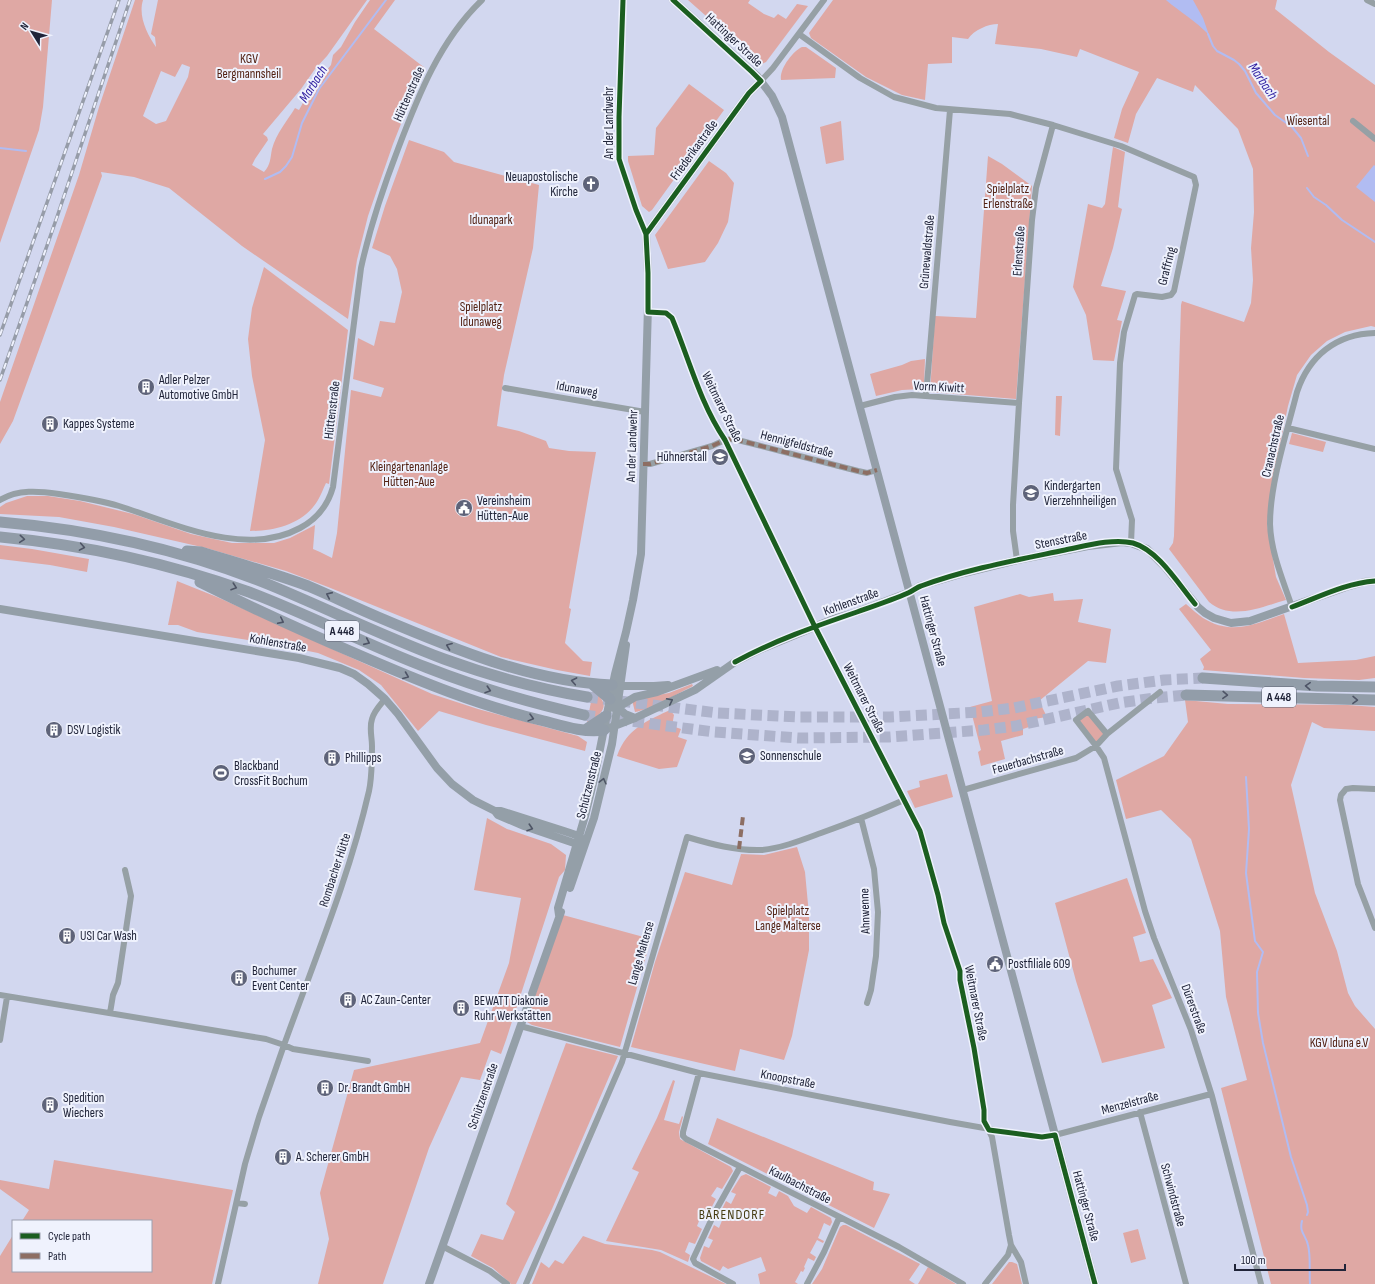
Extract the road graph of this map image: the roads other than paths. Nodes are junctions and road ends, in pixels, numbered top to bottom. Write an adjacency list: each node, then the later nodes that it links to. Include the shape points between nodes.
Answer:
1 (482, 0): 26 (street, Hüttenstraße, via 452,38 422,88 367,240 361,268 334,487 329,499 314,519 283,536 271,539 242,539 208,535 96,500 62,494 28,492)
2 (623, 0): 13 (street, An der Landwehr, via 618,117 619,159)
3 (674, 0): 8 (street, Hattinger Straße)
4 (824, 0): 7 (street, Friederikastraße)
5 (1367, 0): 6 (street)
6 (1375, 4)
7 (798, 34): 8 (street, Friederikastraße); 9 (street, via 860,78 894,97)
8 (761, 81): 13 (street, Friederikastraße, via 749,93); 19 (street, Hattinger Straße, via 775,101 786,128)
9 (950, 110): 11 (street, via 1010,114); 17 (street, Grünewaldstraße)
10 (1353, 121): 12 (street)
11 (1053, 125): 18 (street, Erlenstraße, via 1036,188 1032,220); 29 (street, Graffring, via 1146,156 1194,177 1196,185 1173,293 1162,297 1135,295 1124,332 1119,372 1116,469 1132,520)
12 (1375, 139)
13 (646, 234): 14 (street, An der Landwehr)
14 (648, 312): 20 (street, An der Landwehr); 22 (street, Weitmarer Straße, via 666,313 672,318 703,400)
15 (1375, 333): 21 (street, Cranachstraße, via 1361,333 1335,343 1319,354 1300,381)
16 (505, 388): 20 (street, Idunaweg)
17 (926, 396): 18 (street, Vorm Kiwitt); 19 (street, Vorm Kiwitt, via 895,397)
18 (1019, 403): 31 (street, Erlenstraße, via 1013,504)
19 (860, 406): 25 (street, Hattinger Straße)
20 (645, 412): 24 (street, An der Landwehr)
21 (1288, 428): 23 (street); 35 (street, Cranachstraße, via 1276,477 1270,525 1279,572)
22 (725, 440): 24 (street, Hennigfeldstraße, via 712,446); 25 (street, Hennigfeldstraße, via 734,439 867,473); 37 (street, Weitmarer Straße)
23 (1375, 449)
24 (643, 464): 42 (street, An der Landwehr, via 641,554)
25 (877, 470): 34 (street, Hattinger Straße)
26 (0, 500)
27 (0, 522): 30 (highway, A 448, via 74,531)
28 (0, 537): 32 (highway, A 448, one-way to 32, via 91,549)
29 (1131, 543): 31 (street, Stensstraße, via 1113,542); 35 (street, Stensstraße, via 1147,549 1156,557 1198,608 1214,618 1231,623 1244,622)
30 (150, 546): 41 (highway, one-way to 30, via 540,674 469,654 309,587 242,564 201,552); 46 (highway, A 448, via 206,562 270,585 443,659 537,688)
31 (1017, 560): 34 (street, Stensstraße, via 920,586)
32 (170, 567): 50 (highway, A 448, one-way to 50, via 256,595 427,668 519,699); 54 (highway, one-way to 54, via 309,634 405,675 504,711)
33 (1375, 581): 35 (street, Stensstraße, via 1346,587)
34 (910, 592): 37 (street, Kohlenstraße); 59 (street, Hattinger Straße)
35 (1292, 607)
36 (0, 609): 47 (street, Kohlenstraße, via 322,663 354,674)
37 (815, 626): 38 (street, Kohlenstraße); 60 (street, Weitmarer Straße)
38 (735, 662): 40 (street, Kohlenstraße); 52 (street, Kohlenstraße, one-way to 38, via 695,690)
39 (1203, 678): 43 (highway, A 448, one-way to 39, via 1309,686)
40 (685, 683): 42 (street, Kohlenstraße); 49 (street, Kohlenstraße)
41 (592, 684): 42 (highway); 49 (highway)
42 (616, 686): 49 (street, An der Landwehr)
43 (1375, 687)
44 (1160, 692): 56 (street, Feuerbachstraße)
45 (1186, 695): 48 (highway, A 448, one-way to 48)
46 (587, 697)
47 (385, 699): 62 (street, Kohlenstraße, via 437,768 472,800 495,811 498,816 524,826); 71 (street, Rombacher Hütte, via 376,709 372,719 370,789 355,846)
48 (1375, 700)
49 (613, 703): 51 (street, An der Landwehr); 52 (street, via 625,714); 53 (street, An der Landwehr)
50 (584, 715)
51 (606, 716): 54 (highway); 55 (street, An der Landwehr)
52 (635, 718): 53 (street, Kohlenstraße)
53 (614, 726): 55 (street); 62 (street, Schützenstraße, one-way to 53, via 594,818)
54 (585, 730): 55 (highway)
55 (604, 730): 62 (street, Schützenstraße)
56 (1107, 734): 57 (street, Feuerbachstraße); 57 (street, via 1088,711 1076,720)
57 (1096, 746): 59 (street, Feuerbachstraße, via 1076,758); 75 (street, Dürerstraße, via 1104,758 1154,938 1183,1008)
58 (1375, 789): 64 (street, via 1346,789 1340,800 1358,884)
59 (963, 790): 78 (street, Hattinger Straße)
60 (904, 800): 61 (street, Lange Malterse); 77 (street, Weitmarer Straße, via 920,831 944,923 960,971 984,1121)
61 (861, 818): 67 (street, Ahnwenne, via 874,869 878,912 876,956); 72 (street, Lange Malterse, via 796,842 763,850 719,846 687,837)
62 (581, 841): 69 (street, Schützenstraße, via 563,910)
63 (125, 870): 68 (street, via 131,896 118,983)
64 (1375, 928)
65 (0, 995): 66 (street)
66 (7, 996): 68 (street); 70 (street)
67 (867, 1003)
68 (110, 1013): 71 (street, via 266,1039)
69 (520, 1026): 72 (street, Knoopstraße); 84 (street, Schützenstraße)
70 (0, 1040)
71 (284, 1045): 73 (street, via 293,1049); 80 (street, Rombacher Hütte, via 259,1117)
72 (624, 1053): 74 (street, Knoopstraße); 88 (street, Lange Malterse)
73 (368, 1061)
74 (699, 1073): 77 (street, Knoopstraße); 79 (street, Kaulbachstraße, via 683,1136)
75 (1211, 1094): 76 (street, Menzelstraße); 96 (street, Dürerstraße)
76 (1140, 1112): 78 (street, Menzelstraße); 95 (street, Schwindstraße)
77 (989, 1130): 78 (street, Knoopstraße, via 1042,1137); 83 (street, Weitmarer Straße)
78 (1055, 1135): 94 (street, Hattinger Straße)
79 (740, 1167): 82 (street, Kaulbachstraße); 89 (street, via 715,1212 694,1259 695,1263)
80 (237, 1202): 81 (street); 85 (street, Rombacher Hütte)
81 (245, 1204)
82 (839, 1218): 90 (street); 91 (street, Kaulbachstraße, via 899,1247)
83 (1011, 1245): 92 (street, via 1008,1255); 93 (street, Weitmarer Straße, via 1020,1262)
84 (442, 1246): 86 (street, Schützenstraße); 87 (street, via 490,1271)
85 (218, 1284)
86 (429, 1284)
87 (507, 1284)
88 (526, 1284)
89 (733, 1284)
90 (807, 1284)
91 (963, 1284)
92 (985, 1284)
93 (1026, 1284)
94 (1095, 1284)
95 (1186, 1284)
96 (1261, 1284)

